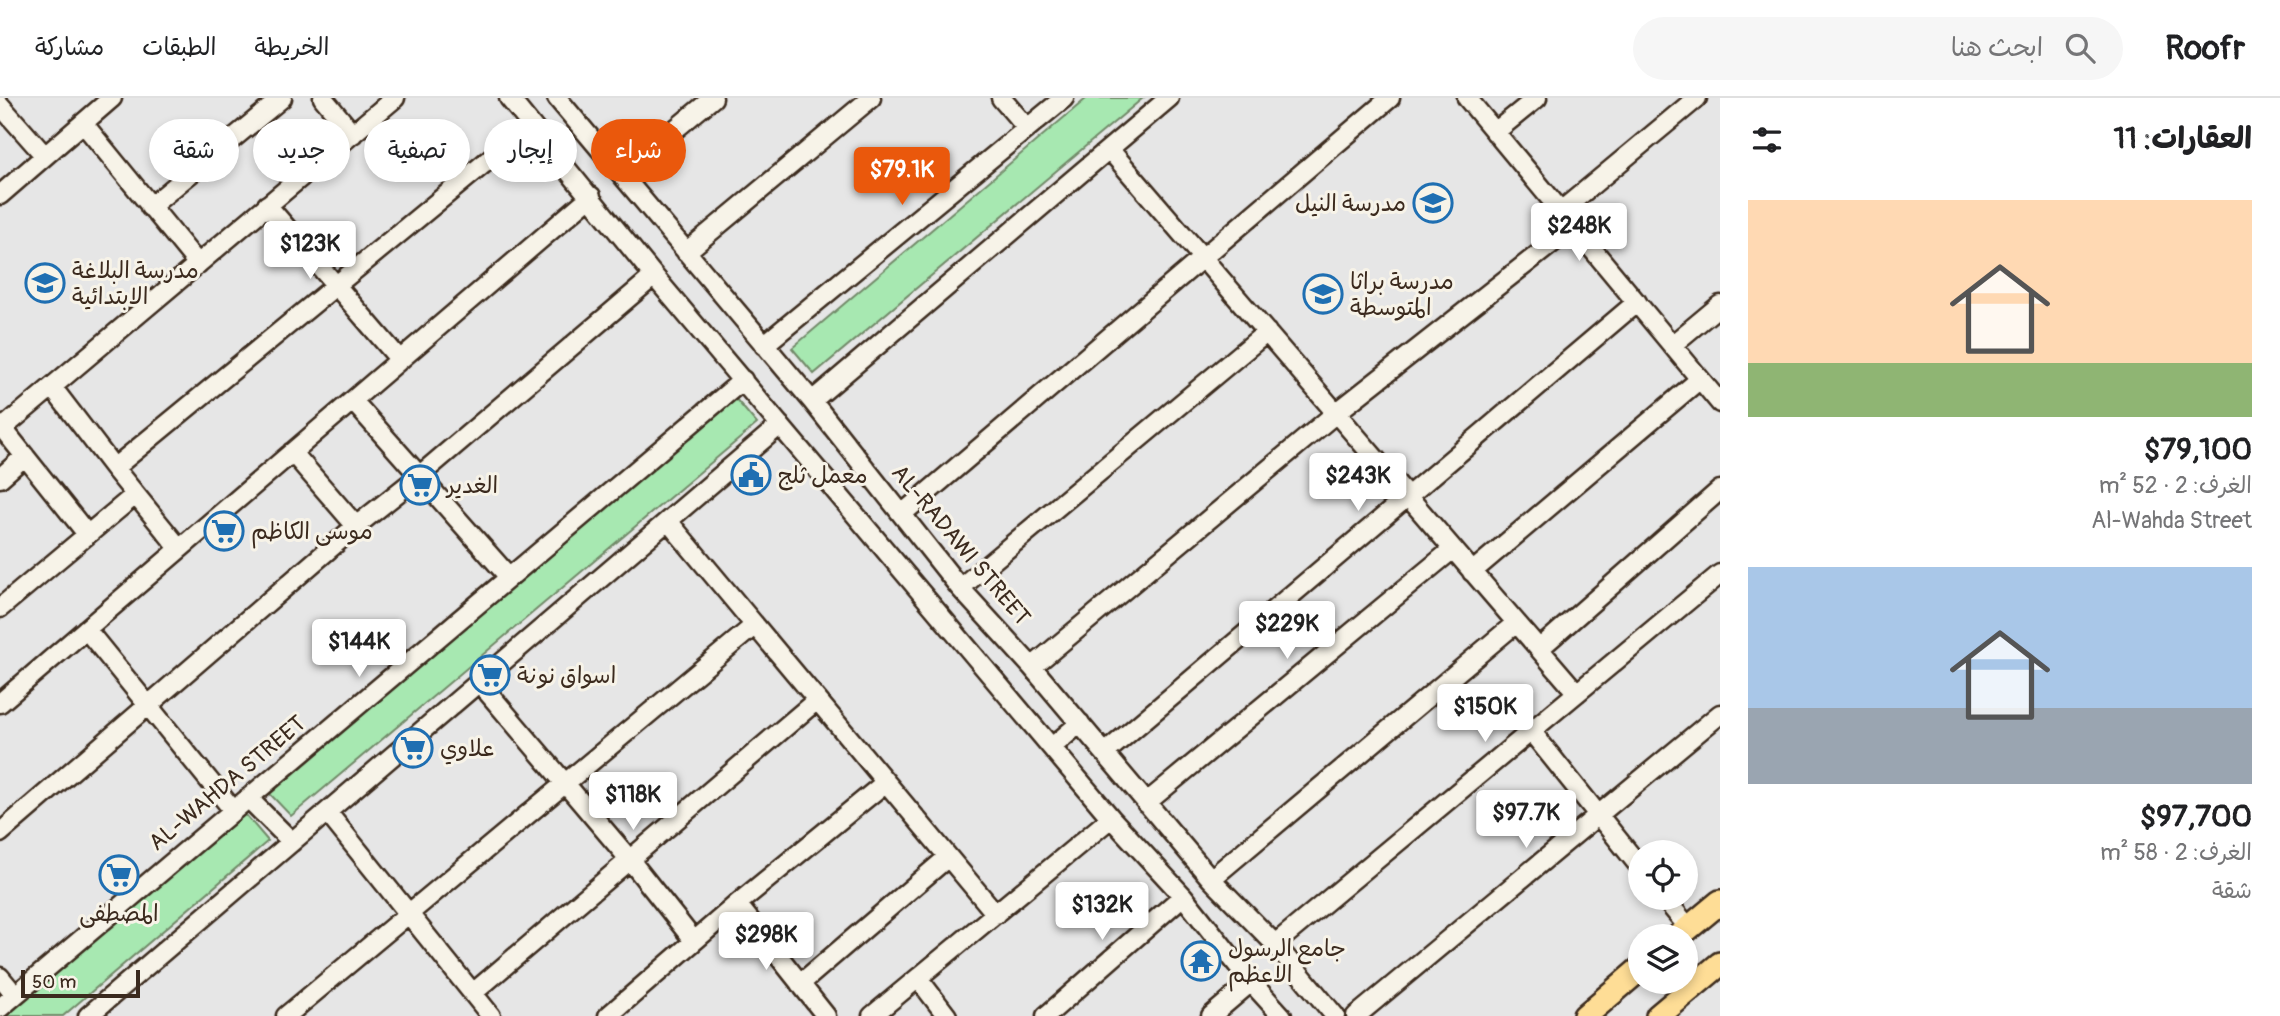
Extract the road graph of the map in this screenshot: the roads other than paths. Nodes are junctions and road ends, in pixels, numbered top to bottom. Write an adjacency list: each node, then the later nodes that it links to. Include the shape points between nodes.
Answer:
1 (112, 98): 19 (street)
2 (282, 98): 32 (street)
3 (323, 98): 22 (street)
4 (395, 98): 22 (street)
5 (509, 98): 17 (street)
6 (713, 98): 18 (street)
7 (871, 98): 35 (street)
8 (1001, 98): 20 (street)
9 (1064, 98): 20 (street)
10 (1169, 98): 24 (street)
11 (1390, 98): 36 (street)
12 (1467, 98): 21 (street)
13 (1536, 98): 21 (street)
14 (1697, 98): 33 (street)
15 (561, 99): 23 (street, AL-RADAWI STREET)
16 (0, 105): 25 (street)
17 (527, 119)
18 (686, 120)
19 (83, 123): 25 (street); 32 (street)
20 (1027, 128): 43 (street)
21 (1495, 132): 33 (street)
22 (353, 134): 31 (street)
23 (591, 136)
24 (1109, 149): 36 (street); 50 (street)
25 (45, 156): 29 (street)
26 (484, 163): 39 (street)
27 (577, 179): 30 (street)
28 (628, 182): 35 (street, AL-RADAWI STREET)
29 (0, 195)
30 (591, 196): 38 (street); 45 (street)
31 (267, 205): 37 (street); 39 (street)
32 (150, 207): 37 (street)
33 (1561, 211): 34 (street)
34 (1574, 226): 40 (street); 52 (street)
35 (686, 252): 43 (street, AL-RADAWI STREET)
36 (1202, 258): 42 (street); 63 (street)
37 (198, 264): 48 (street)
38 (654, 276): 47 (street); 58 (street)
39 (335, 285): 45 (street); 57 (street)
40 (1637, 302): 44 (street); 62 (street)
41 (1717, 314): 44 (street)
42 (1267, 332): 52 (street); 72 (street)
43 (764, 345): 50 (street, AL-RADAWI STREET)
44 (1672, 345): 46 (street)
45 (400, 360): 49 (street)
46 (1700, 379): 51 (street); 69 (street)
47 (743, 380): 53 (street); 71 (street, AL-WAHDA STREET)
48 (52, 387): 54 (street); 57 (street)
49 (352, 401): 55 (street); 58 (street)
50 (812, 401): 63 (street, AL-RADAWI STREET)
51 (1720, 403)
52 (1336, 413): 62 (street); 78 (street)
53 (780, 425): 64 (street); 87 (street)
54 (1, 427): 56 (street)
55 (292, 452): 65 (street); 67 (street)
56 (25, 456): 59 (street); 66 (street)
57 (114, 468): 61 (street)
58 (419, 476): 65 (street); 71 (street)
59 (0, 478)
60 (1720, 490): 77 (street)
61 (135, 495): 66 (street); 67 (street)
62 (1408, 496): 68 (street); 88 (street)
63 (902, 514): 72 (street, AL-RADAWI STREET)
64 (668, 521): 75 (street); 79 (street)
65 (356, 526): 83 (street)
66 (87, 534): 73 (street)
67 (178, 548): 76 (street)
68 (1453, 549): 69 (street); 92 (street)
69 (1472, 572): 74 (street)
70 (1720, 574): 80 (street)
71 (509, 577): 91 (street, AL-WAHDA STREET)
72 (960, 588): 78 (street, AL-RADAWI STREET)
73 (0, 608)
74 (1516, 623): 77 (street); 102 (street)
75 (755, 625): 81 (street); 90 (street)
76 (86, 629): 82 (street); 83 (street)
77 (1539, 649): 80 (street)
78 (1031, 667): 85 (street, AL-RADAWI STREET)
79 (479, 682): 90 (street); 94 (street)
80 (1577, 693): 86 (street)
81 (817, 700): 89 (street); 101 (street)
82 (0, 703)
83 (147, 706): 93 (street); 97 (street)
84 (1720, 714): 95 (street)
85 (1080, 723): 87 (street); 88 (street, AL-RADAWI STREET)
86 (1531, 731): 95 (street); 110 (street)
87 (1052, 747): 96 (street)
88 (1105, 752): 92 (street, AL-RADAWI STREET)
89 (886, 782): 100 (street); 105 (street)
90 (566, 783): 101 (street); 106 (street)
91 (248, 798): 93 (street, AL-WAHDA STREET); 98 (street)
92 (1146, 803): 102 (street, AL-RADAWI STREET)
93 (233, 810): 118 (street, AL-WAHDA STREET)
94 (327, 812): 98 (street); 106 (street)
95 (1598, 815): 99 (street); 131 (street)
96 (1111, 818): 103 (street); 107 (street)
97 (0, 833)
98 (292, 842): 120 (street)
99 (1628, 852)
100 (948, 857): 107 (street); 116 (street)
101 (630, 860): 109 (street); 117 (street)
102 (1211, 879): 110 (street, AL-RADAWI STREET)
103 (1183, 897): 115 (street); 127 (street)
104 (1720, 902): 108 (main road)
105 (737, 904): 109 (street); 116 (street)
106 (409, 914): 117 (street); 121 (street)
107 (996, 914): 113 (street)
108 (1694, 924)
109 (694, 941): 123 (street)
110 (1275, 944): 130 (street, AL-RADAWI STREET)
111 (1720, 964): 133 (main road)
112 (0, 977): 118 (street)
113 (918, 978): 125 (street); 126 (street)
114 (1628, 980): 132 (main road)
115 (1251, 982): 128 (street); 129 (street)
116 (800, 984): 124 (street)
117 (473, 993): 122 (street)
118 (15, 995): 119 (street, AL-WAHDA STREET)
119 (0, 1008)
120 (93, 1014)
121 (286, 1016)
122 (491, 1016)
123 (608, 1016)
124 (825, 1016)
125 (872, 1016)
126 (947, 1016)
127 (1046, 1016)
128 (1210, 1016)
129 (1282, 1016)
130 (1335, 1016)
131 (1356, 1016)
132 (1585, 1016)
133 (1658, 1016)

